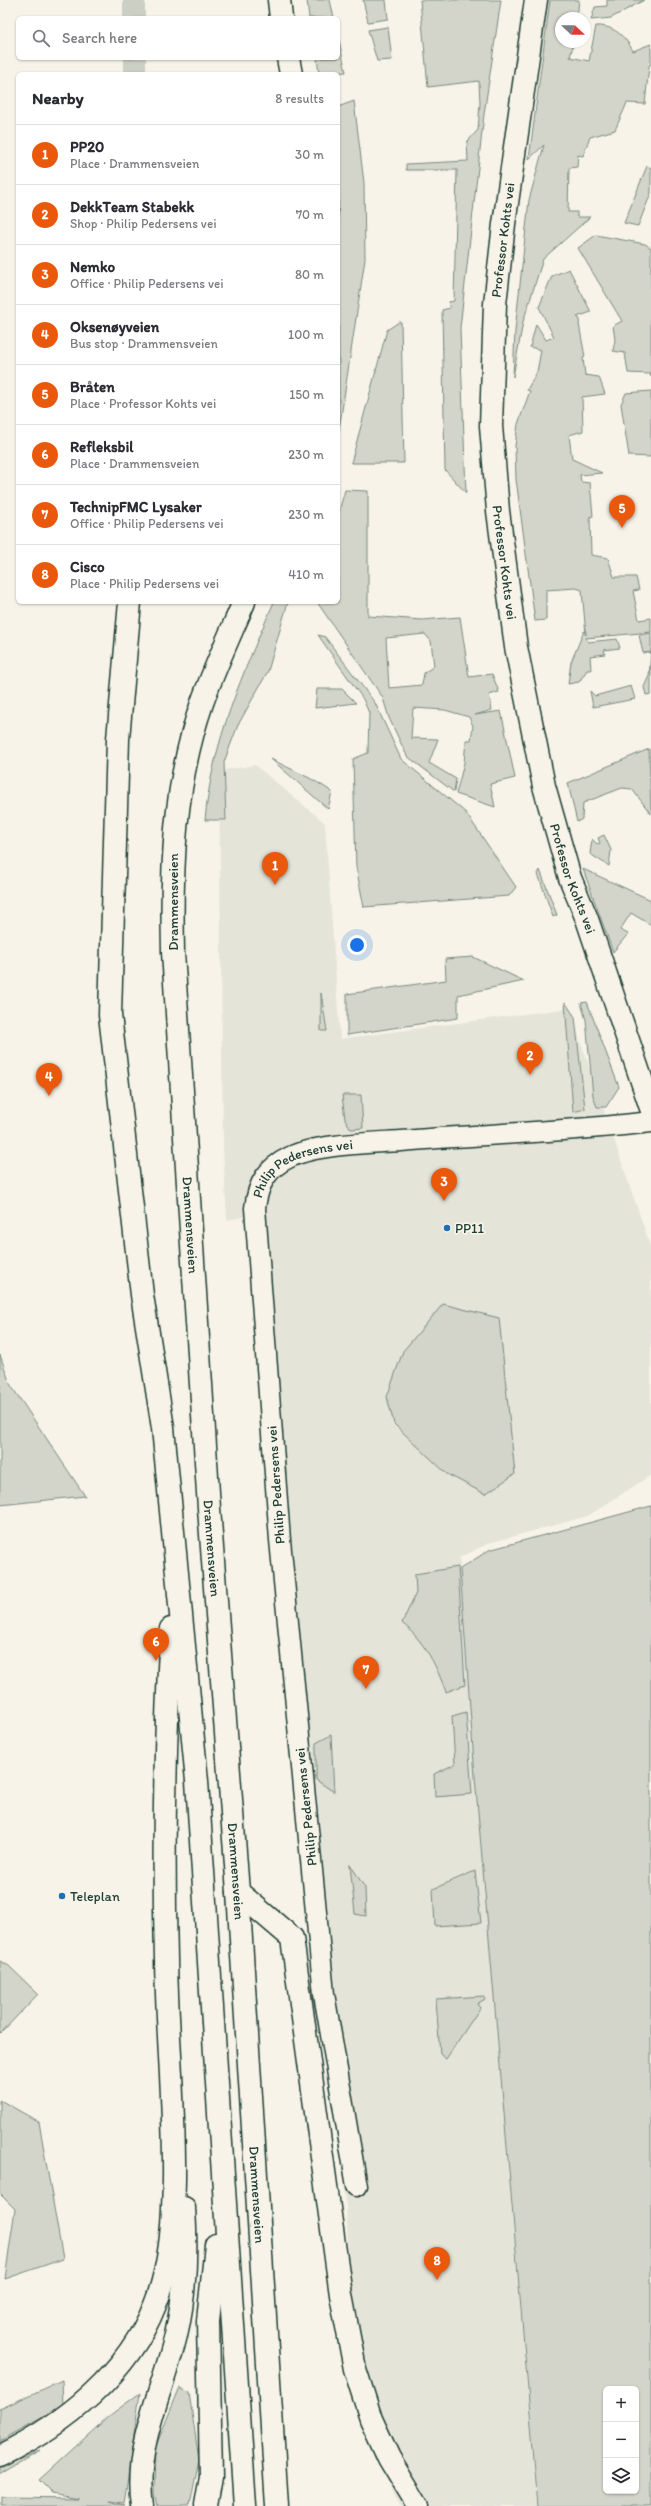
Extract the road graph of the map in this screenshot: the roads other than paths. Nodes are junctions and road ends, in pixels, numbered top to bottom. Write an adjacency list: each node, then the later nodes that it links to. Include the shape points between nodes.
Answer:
1 (279, 0): 3 (main road)
2 (536, 0): 8 (main road, Professor Kohts vei, via 495,304 491,426 498,511 516,647 544,786 570,878 587,919)
3 (281, 16)
4 (288, 60): 5 (main road)
5 (291, 72)
6 (130, 604): 10 (main road, via 118,739 110,1015 142,1295 163,1428)
7 (243, 604): 11 (main road, Drammensveien, via 202,703 188,752 176,821 172,873 173,952 209,1508)
8 (651, 1108)
9 (651, 1122): 14 (street, Philip Pedersens vei, via 366,1143 315,1150 291,1157 267,1173 258,1190 255,1208 276,1500 324,1994)
10 (175, 1558): 12 (main road, via 169,1665 166,1872 166,1960); 13 (main road, via 197,1781)
11 (238, 1892): 19 (main road, Drammensveien); 20 (main road, via 292,1938 341,2295 355,2369 371,2419 389,2458)
12 (175, 2136): 15 (main road, via 169,2252 156,2304 146,2326 110,2375 88,2398 58,2423); 16 (main road, via 183,2187 187,2254 185,2293 176,2336 152,2414 143,2456)
13 (222, 2186): 17 (main road, via 208,2321 211,2469); 18 (main road)
14 (357, 2186)
15 (0, 2456)
16 (142, 2500)
17 (206, 2506)
18 (245, 2506)
19 (277, 2506)
20 (418, 2506)

